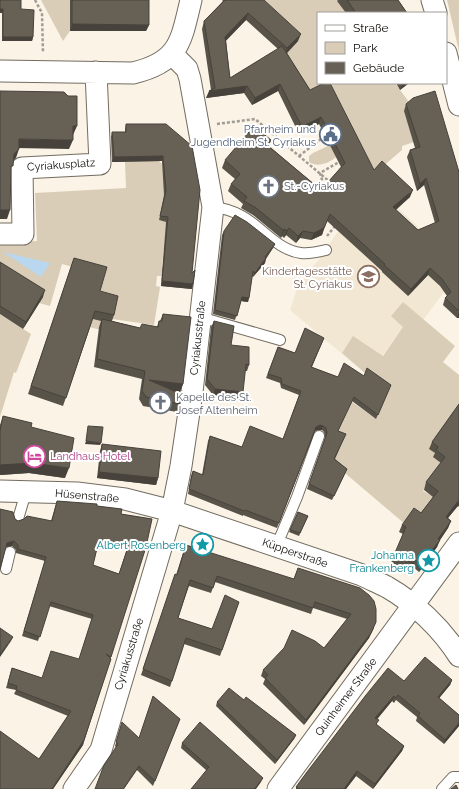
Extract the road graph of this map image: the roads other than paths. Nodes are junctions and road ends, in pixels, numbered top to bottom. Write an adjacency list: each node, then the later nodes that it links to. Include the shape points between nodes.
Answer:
1 (192, 0): 4 (street, via 179,43)
2 (432, 0): 3 (street)
3 (436, 12)
4 (172, 54): 7 (street, via 149,69 133,72); 9 (street, Cyriakusstraße, via 187,69 190,79)
5 (447, 58): 8 (street)
6 (0, 71): 7 (street)
7 (96, 72): 10 (street, Cyriakusplatz, via 100,164 22,168 23,234)
8 (459, 105)
9 (213, 207): 11 (lane, via 243,216 282,247 301,254); 12 (street, Cyriakusstraße)
10 (0, 234)
11 (326, 250)
12 (200, 317): 13 (lane); 17 (street, Cyriakusstraße, via 181,466)
13 (280, 340)
14 (320, 436): 20 (lane)
15 (0, 491): 16 (street, Hüsenstraße)
16 (26, 492): 17 (street, Hüsenstraße, via 77,493 125,499); 18 (lane)
17 (172, 511): 20 (street, Küpperstraße); 26 (street, Cyriakusstraße, via 101,750)
18 (18, 519)
19 (459, 543): 23 (street, Quinheimer Straße)
20 (276, 546): 23 (street, Küpperstraße, via 362,575 388,588)
21 (10, 552): 22 (lane)
22 (6, 569)
23 (414, 606): 24 (street, Küpperstraße, via 438,628); 27 (street, Quinheimer Straße)
24 (459, 656)
25 (459, 777): 28 (lane, via 453,778)
26 (74, 789)
27 (278, 789)
28 (442, 789)

